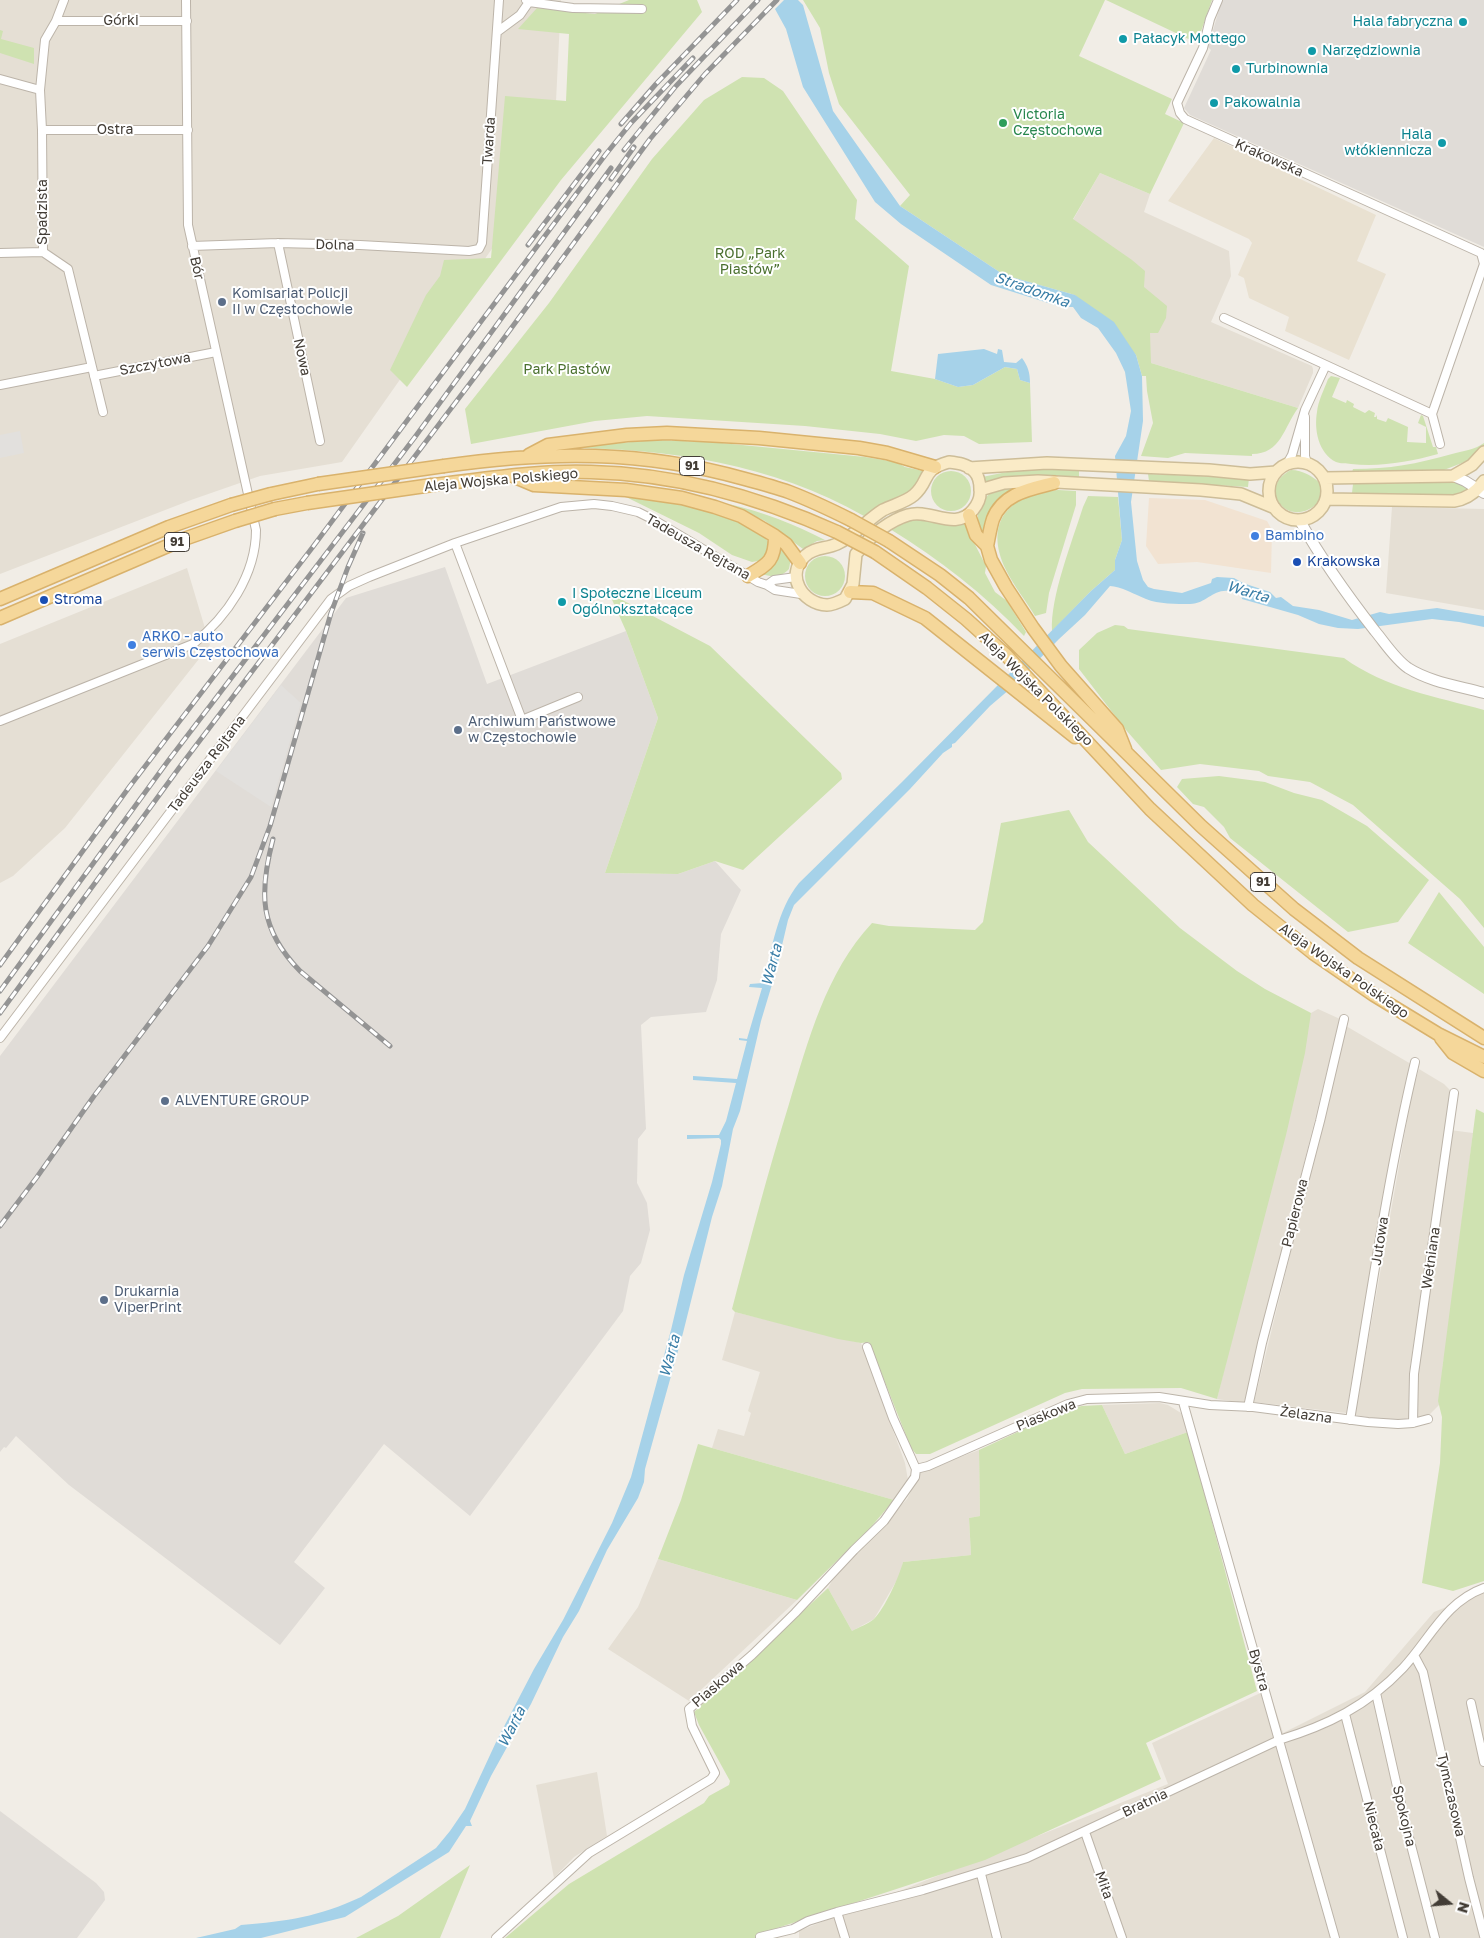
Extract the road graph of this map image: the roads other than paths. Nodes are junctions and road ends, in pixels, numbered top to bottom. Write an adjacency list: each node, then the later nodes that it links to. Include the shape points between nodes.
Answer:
1 (64, 0): 7 (street, Spadzista)
2 (186, 0): 8 (street, Bór)
3 (499, 0): 9 (street, Twarda)
4 (1218, 0): 26 (street, Krakowska, via 1203,48 1177,103 1184,119 1484,257)
5 (527, 1): 6 (street, via 573,8); 9 (street, via 520,16)
6 (642, 9)
7 (56, 21): 8 (street, Górki); 11 (street, Spadzista, via 45,40)
8 (187, 21): 13 (street, Bór)
9 (497, 32): 16 (street, Twarda)
10 (0, 79): 11 (street)
11 (40, 90): 12 (street, Spadzista)
12 (42, 130): 13 (street, Ostra); 17 (street, Spadzista)
13 (188, 130): 15 (street, Bór, via 188,225)
14 (278, 243): 15 (street, Dolna); 16 (street, Dolna); 27 (street, Nowa)
15 (192, 246): 20 (street, Bór)
16 (479, 249)
17 (43, 252): 18 (street); 22 (street, Spadzista, via 68,268)
18 (0, 253)
19 (1224, 318): 21 (street)
20 (216, 352): 22 (street, Szczytowa); 59 (street, Bór, via 256,530 256,551 241,587 215,622 193,644)
21 (1326, 365): 24 (street); 26 (street)
22 (93, 372): 23 (street, Szczytowa); 25 (street, Spadzista)
23 (0, 385)
24 (1305, 410): 31 (street); 32 (street)
25 (103, 412)
26 (1432, 414): 28 (street)
27 (320, 441)
28 (1440, 444)
29 (1484, 452): 37 (main road, via 1472,465)
30 (525, 457): 33 (main road, via 548,445 667,433 759,438 873,450); 55 (main road, Aleja Wojska Polskiego / 91, bridge, via 318,484 271,494 169,527); 60 (main road, Aleja Wojska Polskiego / 91, bridge, via 576,454 686,464 788,491 851,520 947,580 969,598)
31 (1307, 463): 32 (main road); 38 (main road)
32 (1287, 464): 35 (main road)
33 (935, 467): 34 (main road, via 957,462); 49 (main road, via 928,472 914,496 882,511 839,543 812,551)
34 (969, 468): 35 (main road, via 1038,463 1250,474); 41 (main road, via 977,475)
35 (1276, 472): 43 (main road, via 1269,494)
36 (510, 476): 46 (main road, via 534,485 626,490 682,498 741,516); 56 (main road, Aleja Wojska Polskiego / 91, bridge, via 275,509 184,539); 61 (main road, Aleja Wojska Polskiego / 91, bridge, via 590,472 674,480 768,504 837,532 875,552 966,619 1007,656)
37 (1453, 476): 38 (main road); 40 (street)
38 (1325, 478): 42 (main road)
39 (1054, 483): 41 (main road, via 1017,482); 43 (main road, via 1241,494); 48 (main road, via 1008,499 993,519)
40 (1482, 488): 42 (main road, via 1454,501)
41 (980, 490): 44 (main road, via 976,507)
42 (1326, 499): 45 (main road, via 1317,513)
43 (1275, 508): 45 (main road, via 1286,517)
44 (969, 516): 48 (main road, via 976,535); 53 (main road, via 946,520 919,512 894,521 856,554)
45 (1300, 520): 57 (street, via 1322,559 1397,658 1408,668 1435,680)
46 (775, 536): 49 (main road, via 786,544); 50 (main road, via 773,558 768,565)
47 (455, 543): 50 (street, Tadeusza Rejtana, via 561,507 612,506 638,512 654,520); 58 (street, via 522,720); 65 (street, Tadeusza Rejtana, via 349,586 331,599)
48 (986, 546): 60 (main road, via 1006,587 1061,666 1117,729)
49 (800, 563): 51 (main road)
50 (748, 576): 52 (street, Tadeusza Rejtana)
51 (796, 577): 52 (street, Tadeusza Rejtana, via 774,580); 54 (main road)
52 (768, 585): 54 (street, Tadeusza Rejtana, via 775,590)
53 (850, 592): 54 (main road, via 845,599 828,605 814,602); 61 (main road, via 874,593 907,608 941,630)
54 (801, 594)
55 (0, 599)
56 (0, 618)
57 (1484, 693)
58 (578, 697)
59 (0, 721)
60 (1127, 753): 63 (main road, Aleja Wojska Polskiego / 91, via 1240,862 1322,932 1396,983)
61 (1108, 763): 64 (main road, Aleja Wojska Polskiego / 91, via 1150,810 1253,905 1313,953)
62 (1344, 1019): 73 (street, Papierowa)
63 (1478, 1031): 66 (main road, Aleja Wojska Polskiego / 91)
64 (1438, 1034): 67 (main road, Aleja Wojska Polskiego / 91); 69 (main road, via 1453,1053)
65 (0, 1038)
66 (1484, 1038)
67 (1484, 1057)
68 (1415, 1062): 75 (street, Jutowa, via 1387,1198)
69 (1484, 1072)
70 (1454, 1093): 76 (street, Wełniana, via 1414,1374)
71 (867, 1347): 77 (street)
72 (1183, 1402): 73 (street, Żelazna); 77 (street, Piaskowa, via 1159,1397 1087,1399 1068,1404); 83 (street, Bystra)
73 (1248, 1407): 75 (street, Żelazna)
74 (1428, 1419): 76 (street, Żelazna)
75 (1350, 1420): 76 (street, Żelazna)
76 (1413, 1423)
77 (916, 1469): 91 (street, Piaskowa, via 915,1477 884,1521 752,1655 689,1708 692,1726 715,1773 711,1780 589,1853)
78 (1484, 1588): 79 (street, Bratnia, via 1459,1601 1443,1616)
79 (1414, 1656): 80 (street, Bratnia); 89 (street, Tymczasowa, via 1423,1672)
80 (1376, 1694): 82 (street, Bratnia); 98 (street, Spokojna)
81 (1471, 1703): 84 (street)
82 (1344, 1714): 83 (street, Bratnia); 97 (street, Niecała)
83 (1278, 1740): 85 (street, Bratnia); 96 (street, Bystra)
84 (1484, 1762)
85 (1085, 1832): 86 (street, Bratnia); 95 (street, Miła)
86 (981, 1874): 87 (street, Bratnia); 94 (street)
87 (837, 1912): 88 (street, Bratnia); 93 (street)
88 (792, 1929): 90 (street, Bratnia); 92 (street)
89 (1484, 1936)
90 (760, 1937)
91 (496, 1938)
92 (794, 1938)
93 (845, 1938)
94 (997, 1938)
95 (1122, 1938)
96 (1335, 1938)
97 (1403, 1938)
98 (1435, 1938)

